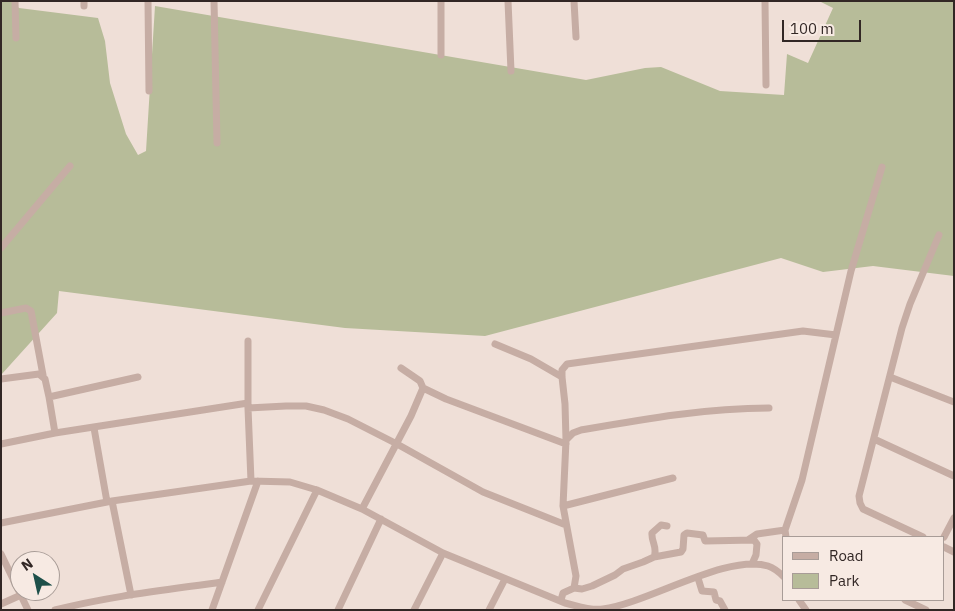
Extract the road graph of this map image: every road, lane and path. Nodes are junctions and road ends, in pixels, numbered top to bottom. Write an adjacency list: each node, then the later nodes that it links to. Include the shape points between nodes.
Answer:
1 (15, 1): 9 (street)
2 (148, 1): 13 (street)
3 (214, 1): 14 (street)
4 (441, 1): 10 (street)
5 (508, 1): 11 (street)
6 (574, 1): 8 (street)
7 (765, 1): 12 (street)
8 (576, 37)
9 (16, 38)
10 (441, 56)
11 (510, 71)
12 (766, 84)
13 (148, 92)
14 (217, 143)
15 (70, 166): 18 (street)
16 (882, 167): 20 (street)
17 (939, 234): 27 (street, via 910,304)
18 (1, 248)
19 (1, 314): 24 (street, via 26,308 31,311)
20 (836, 335): 26 (street, via 803,331 566,364); 52 (street)
21 (248, 341): 32 (street)
22 (495, 344): 26 (street)
23 (401, 368): 29 (street, via 420,381)
24 (43, 375): 28 (street); 30 (street)
25 (138, 377): 30 (street)
26 (562, 377): 37 (street)
27 (890, 377): 31 (street); 36 (street)
28 (1, 379)
29 (423, 388): 37 (street); 39 (street)
30 (49, 397): 35 (street)
31 (954, 402)
32 (248, 406): 34 (street); 39 (street, via 306,406 324,410); 42 (street)
33 (769, 408): 37 (street, via 663,416 581,430 573,433)
34 (94, 428): 35 (street); 44 (street)
35 (55, 433): 38 (street)
36 (874, 439): 40 (street); 53 (street, via 861,485 860,503 864,509)
37 (566, 442): 45 (street)
38 (1, 444)
39 (397, 444): 46 (street); 50 (street, via 483,492)
40 (954, 476)
41 (673, 478): 45 (street)
42 (255, 481): 43 (street, via 290,482); 44 (street); 64 (street)
43 (317, 490): 46 (street); 71 (street)
44 (110, 502): 49 (street); 66 (street)
45 (563, 506): 50 (street)
46 (362, 509): 48 (street)
47 (954, 518): 54 (street)
48 (381, 519): 56 (street); 72 (street)
49 (1, 523)
50 (566, 525): 65 (street, via 576,576)
51 (667, 526): 58 (street, via 661,525 652,533)
52 (786, 534): 55 (street, via 757,534)
53 (921, 536)
54 (945, 536)
55 (748, 540): 58 (street, via 705,541 703,535 687,534 681,552); 59 (street, via 757,544)
56 (442, 553): 63 (street); 73 (street)
57 (1, 554): 60 (street)
58 (654, 557): 65 (street, via 592,586)
59 (752, 564): 61 (street, via 767,566); 62 (street, via 724,568)
60 (10, 573)
61 (782, 575)
62 (698, 578): 68 (street, via 601,610); 75 (street, via 702,591 714,592)
63 (505, 579): 68 (street); 74 (street)
64 (222, 582): 66 (street); 70 (street)
65 (574, 588): 68 (street, via 563,594)
66 (131, 595): 69 (street)
67 (907, 601): 76 (street)
68 (563, 604)
69 (55, 610)
70 (212, 610)
71 (258, 610)
72 (338, 610)
73 (414, 610)
74 (490, 610)
75 (725, 610)
76 (926, 610)

